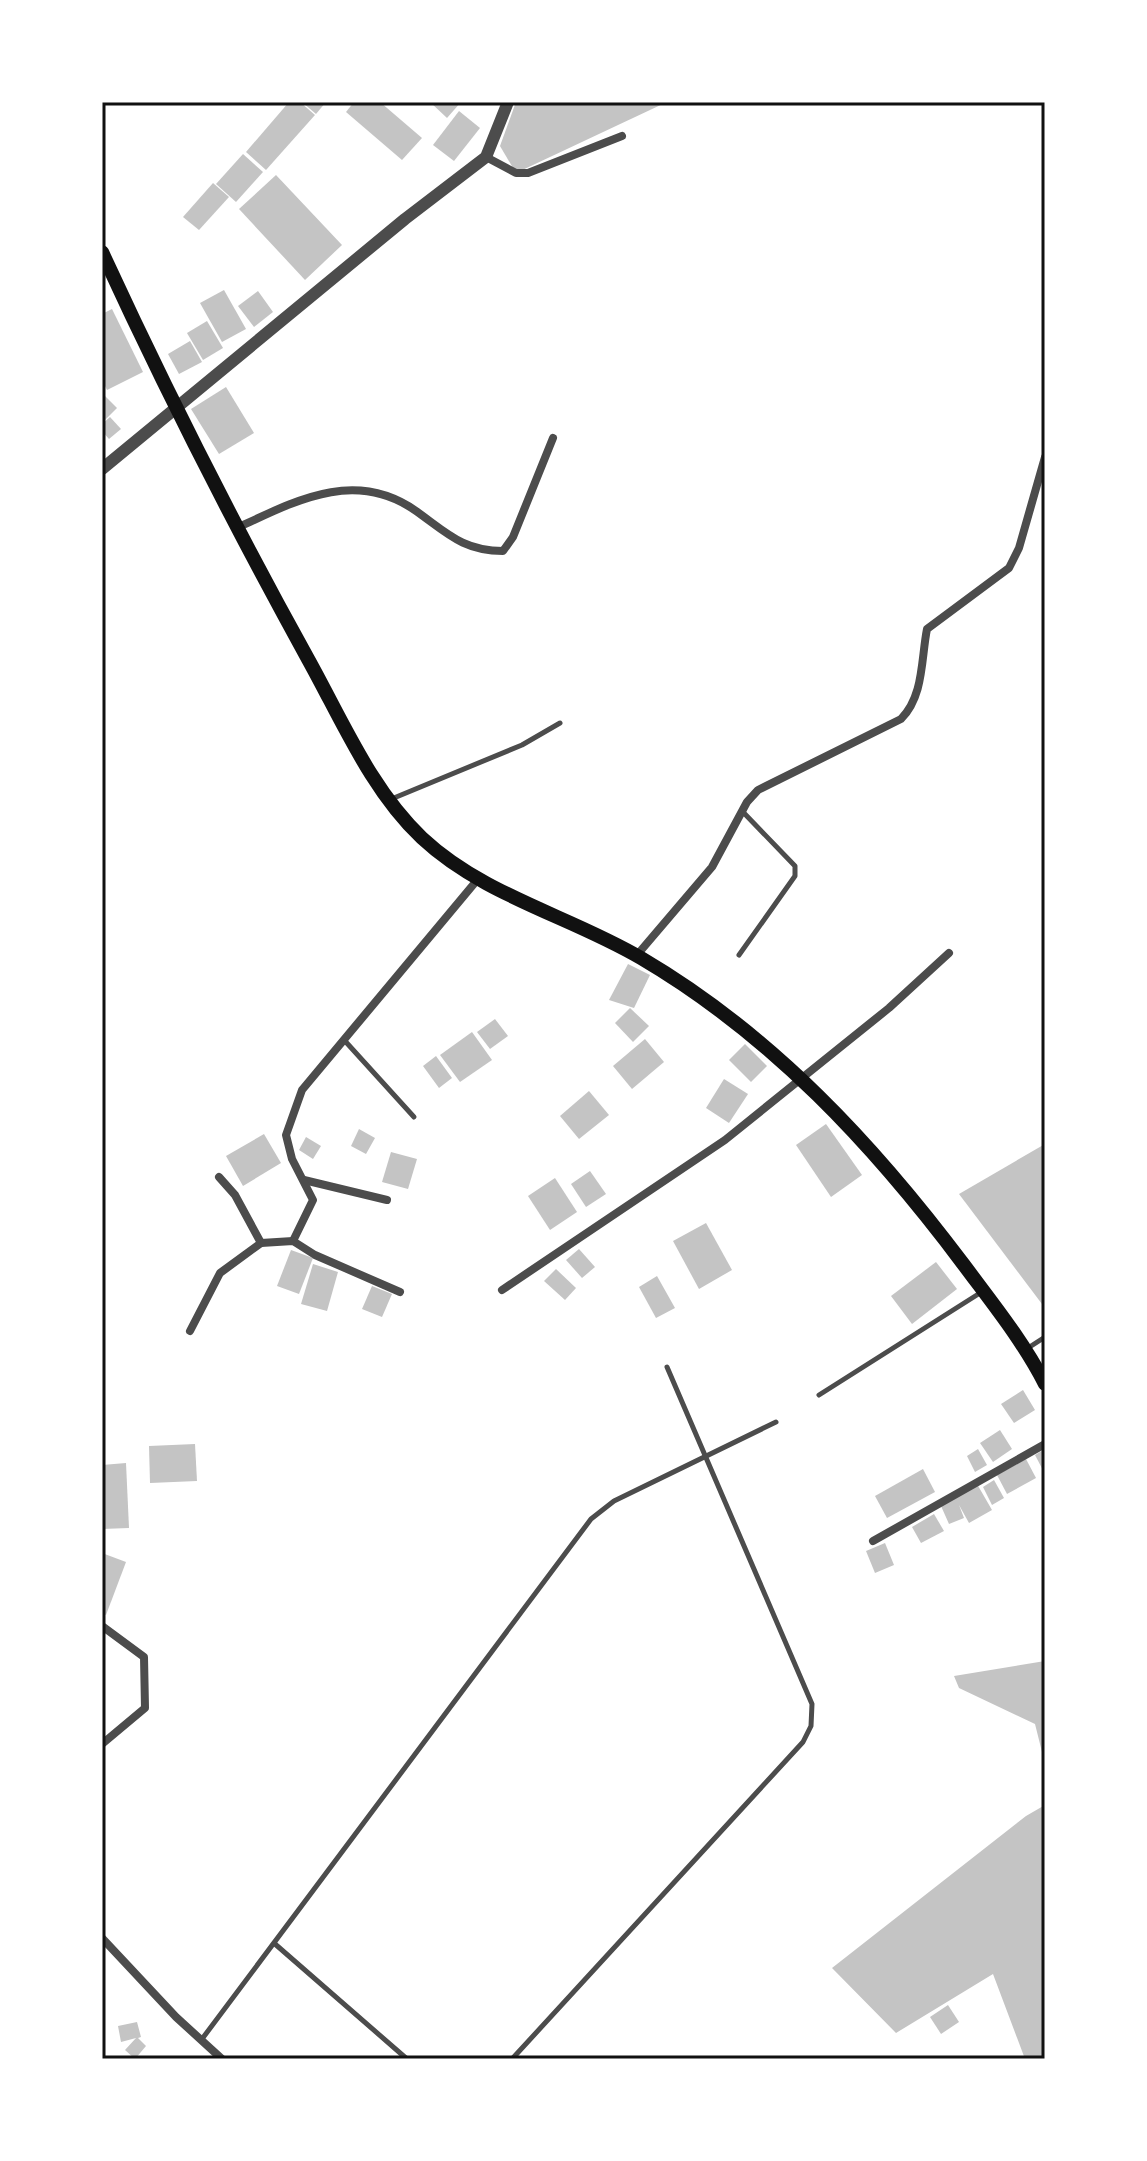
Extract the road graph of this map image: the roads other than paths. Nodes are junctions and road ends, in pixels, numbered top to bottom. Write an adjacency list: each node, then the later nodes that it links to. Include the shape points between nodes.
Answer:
1 (508, 102): 3 (street)
2 (622, 136): 3 (street, via 528,173 516,173)
3 (486, 157): 5 (street)
4 (102, 252): 5 (main road)
5 (173, 408): 8 (street); 9 (main road)
6 (553, 438): 9 (street, via 503,551 477,551 391,497 332,489 309,494)
7 (1045, 457): 12 (street, via 1009,568 927,629 910,711 758,790)
8 (102, 469)
9 (236, 528): 11 (main road)
10 (560, 723): 11 (lane, via 522,745)
11 (388, 800): 13 (main road, via 423,839)
12 (742, 811): 15 (street, via 712,867); 16 (lane, via 795,866 795,876)
13 (478, 879): 15 (main road); 17 (street)
14 (949, 953): 18 (street)
15 (637, 955): 18 (main road, via 707,998)
16 (739, 955)
17 (345, 1041): 19 (lane); 21 (street, via 302,1090 286,1135)
18 (802, 1080): 25 (street, via 725,1140); 26 (main road, via 861,1137)
19 (414, 1117)
20 (219, 1177): 24 (street)
21 (304, 1180): 22 (street); 23 (street, via 313,1200)
22 (387, 1200)
23 (293, 1241): 24 (street); 27 (street)
24 (261, 1243): 28 (street, via 220,1273)
25 (502, 1290)
26 (984, 1291): 30 (main road); 33 (lane)
27 (400, 1292)
28 (190, 1331)
29 (1045, 1337): 30 (lane)
30 (1027, 1349): 32 (main road)
31 (667, 1367): 36 (lane)
32 (1045, 1384)
33 (819, 1395)
34 (776, 1422): 36 (lane)
35 (1045, 1444): 37 (street)
36 (706, 1456): 41 (lane, via 614,1501 591,1519); 45 (lane, via 812,1704 811,1726 803,1742)
37 (873, 1541)
38 (102, 1626): 39 (street, via 144,1657 145,1708)
39 (102, 1744)
40 (102, 1938): 42 (street)
41 (275, 1944): 42 (lane); 44 (lane)
42 (201, 2040): 43 (street)
43 (222, 2059)
44 (407, 2059)
45 (512, 2059)

